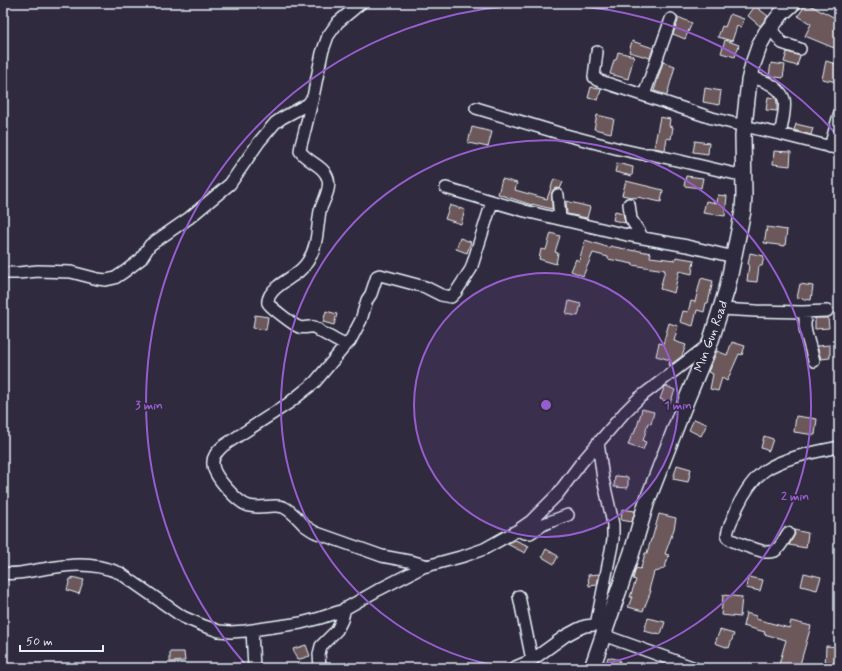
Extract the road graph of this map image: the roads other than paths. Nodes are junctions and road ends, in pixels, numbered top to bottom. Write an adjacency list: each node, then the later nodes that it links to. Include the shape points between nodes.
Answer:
1 (361, 3): 9 (street, via 338,22 328,36)
2 (793, 3): 4 (street, Min Gun Road)
3 (671, 18): 8 (street)
4 (770, 28): 5 (street, via 782,43); 7 (street, Min Gun Road, via 760,44)
5 (800, 50)
6 (597, 52): 8 (street, via 594,78)
7 (750, 77): 12 (street, Min Gun Road); 13 (street, via 768,83 784,100)
8 (644, 95): 12 (street)
9 (313, 97): 23 (street, via 304,107 275,123 230,184 189,218 150,245 141,259 115,278 98,279 71,272); 28 (street, via 300,151 326,175 327,192 320,211 311,257 296,274 270,294 268,304 298,327 313,327)
10 (476, 108): 15 (street, via 619,150 650,154)
11 (839, 115): 14 (street)
12 (744, 126): 13 (street); 15 (street, Min Gun Road)
13 (780, 134): 14 (street)
14 (834, 148)
15 (744, 176): 22 (street, Min Gun Road, via 743,211)
16 (446, 188): 18 (street)
17 (558, 195): 20 (street)
18 (492, 202): 20 (street); 28 (street, via 471,269 453,296 447,297 425,287 378,275 361,320)
19 (629, 204): 21 (street, via 631,219)
20 (560, 219): 21 (street)
21 (643, 238): 22 (street)
22 (734, 257): 24 (street, Min Gun Road)
23 (3, 273)
24 (721, 308): 26 (street); 27 (street, Min Gun Road)
25 (827, 310): 26 (street)
26 (805, 312): 29 (street, via 806,333)
27 (710, 343): 30 (street, via 639,398); 39 (street, Min Gun Road, via 649,497 632,552)
28 (346, 344): 35 (street, via 315,382 296,398 223,446 213,458 214,469 236,498 248,506 282,507 317,533 382,556)
29 (814, 361)
30 (598, 442): 33 (street, via 557,495); 39 (street, via 612,520 613,540)
31 (839, 447): 34 (street, via 788,460 763,472 742,497 727,537 755,549 771,552 779,547)
32 (568, 515): 33 (street, via 544,524 530,533)
33 (518, 530): 35 (street, via 484,549)
34 (788, 533)
35 (428, 566): 38 (street)
36 (3, 573): 40 (street, via 68,565 96,566 120,573 183,616 204,626 225,631)
37 (518, 596): 41 (street)
38 (345, 608): 40 (street, via 301,623); 44 (street, via 337,630 321,646)
39 (602, 628): 41 (street, via 586,626 578,629); 42 (street); 46 (street, Min Gun Road)
40 (252, 630): 43 (street)
41 (532, 660): 45 (street)
42 (678, 665): 47 (street)
43 (254, 668)
44 (320, 668)
45 (513, 668)
46 (592, 668)
47 (695, 668)

